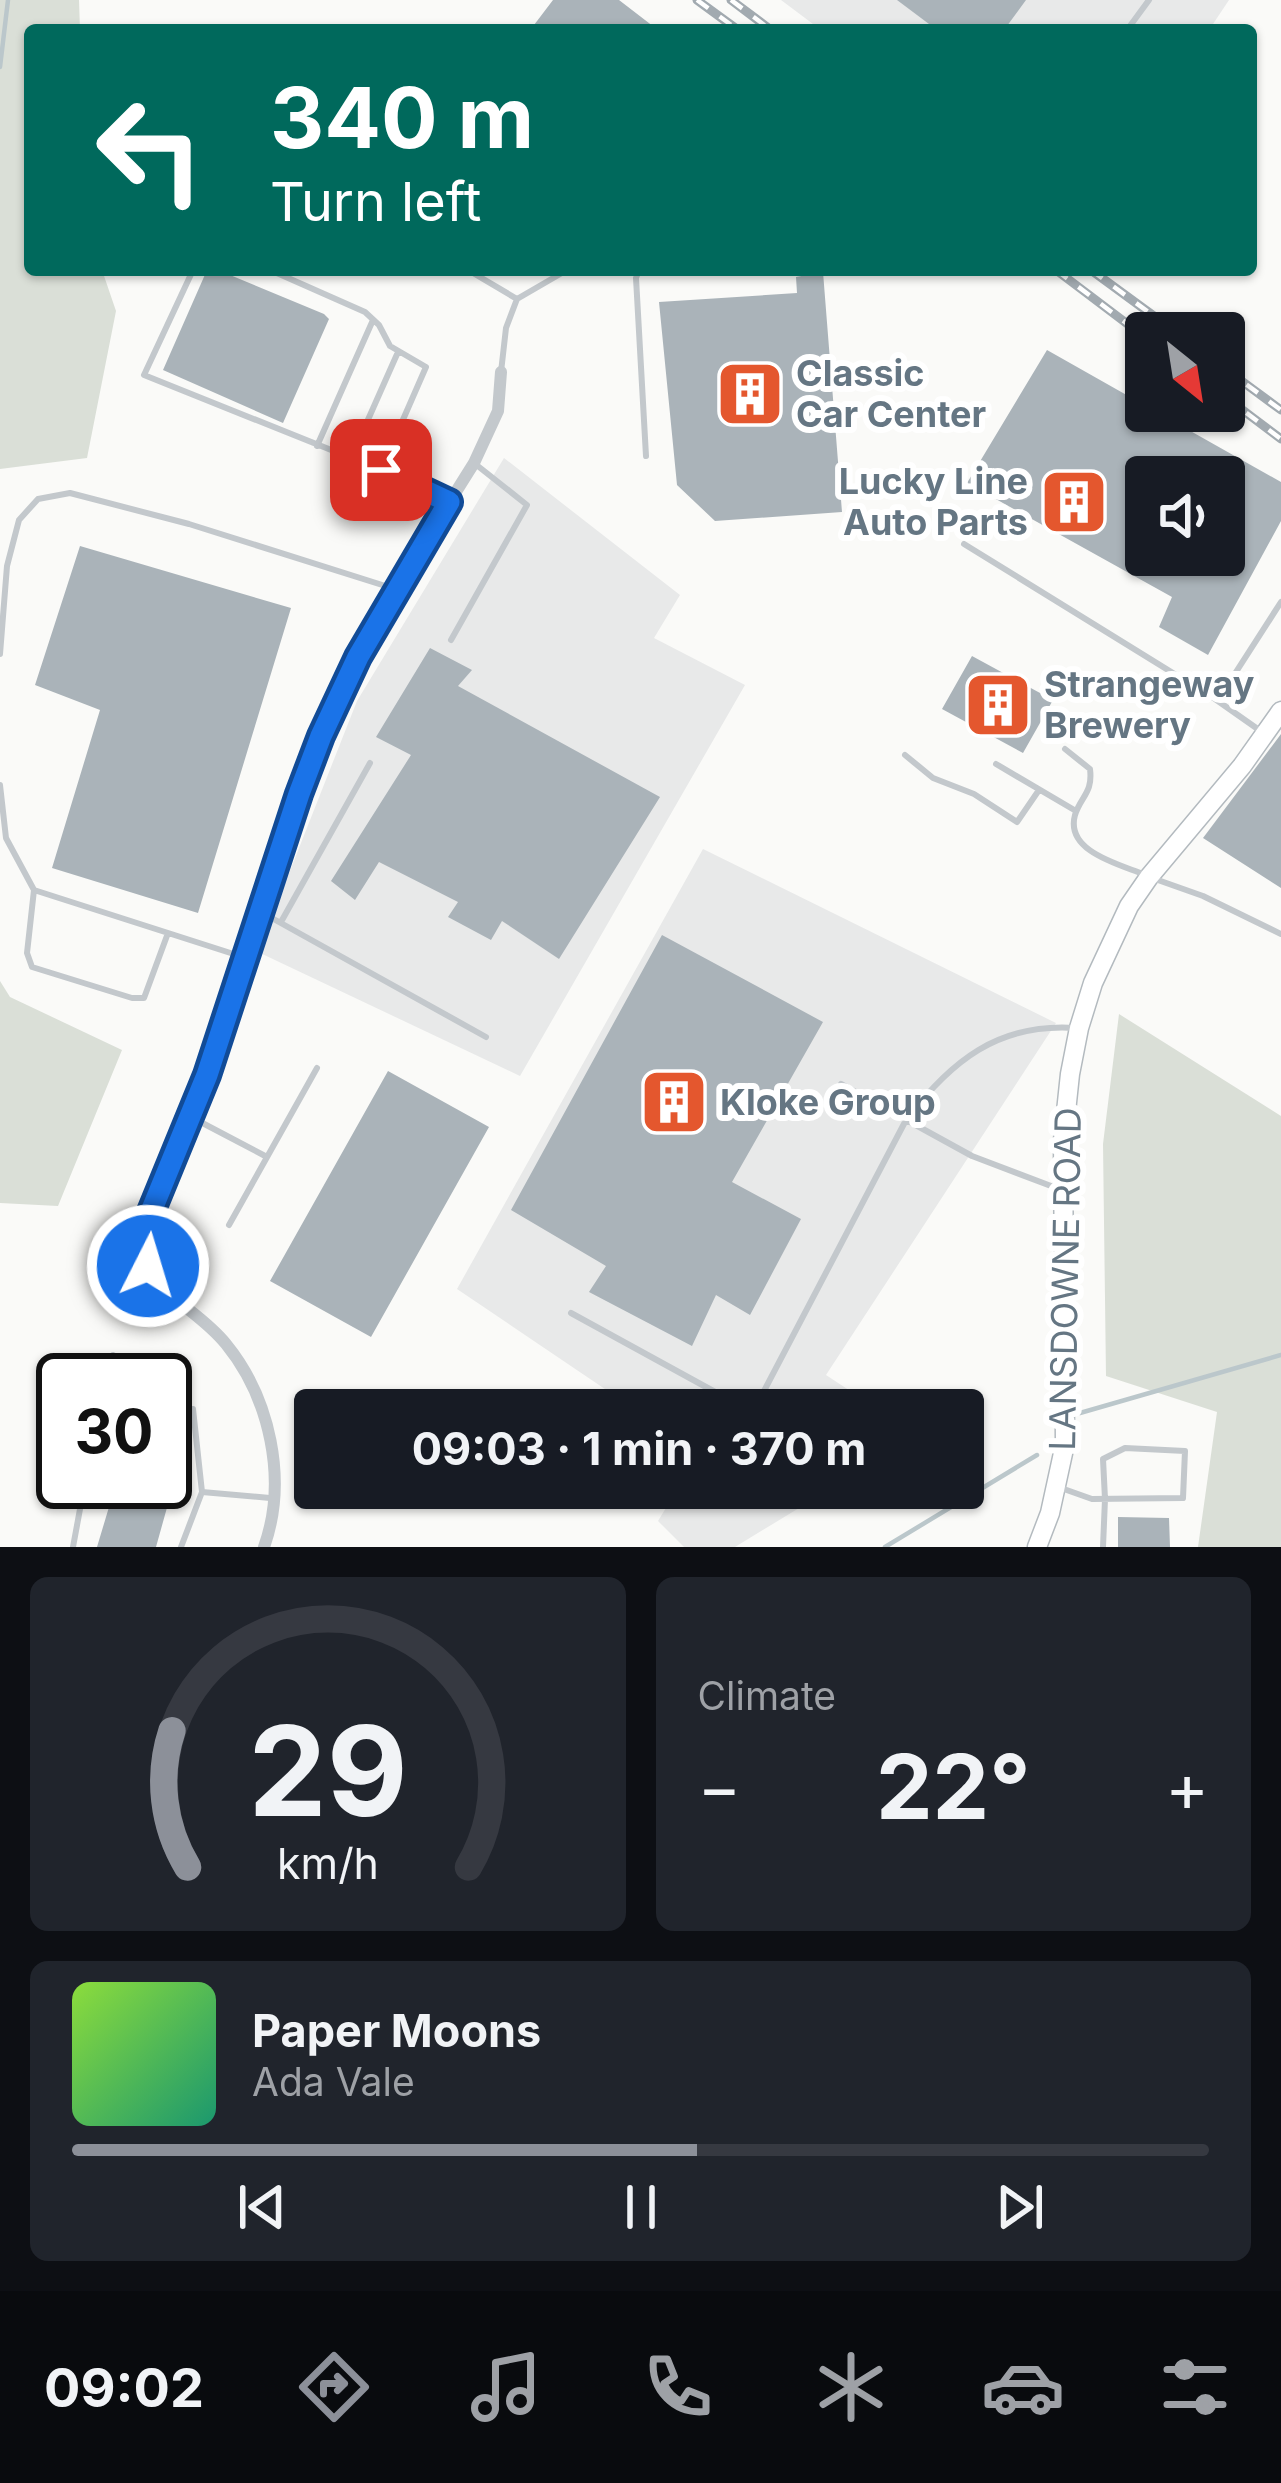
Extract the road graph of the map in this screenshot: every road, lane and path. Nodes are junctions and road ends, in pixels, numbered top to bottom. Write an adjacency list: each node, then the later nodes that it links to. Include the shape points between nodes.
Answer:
1 (191, 276): 10 (lane, via 144,375)
2 (284, 276): 7 (lane)
3 (478, 276): 6 (lane)
4 (557, 276): 6 (lane)
5 (637, 276): 11 (lane)
6 (517, 299): 9 (lane)
7 (373, 320): 8 (lane); 10 (lane)
8 (398, 352): 12 (lane); 14 (lane, via 426,367)
9 (502, 372): 13 (street, via 498,411)
10 (317, 446): 12 (lane)
11 (646, 456)
12 (351, 458): 14 (lane)
13 (474, 463): 15 (street); 19 (lane, via 527,506)
14 (381, 470): 15 (lane)
15 (449, 502): 17 (street)
16 (964, 544): 21 (lane)
17 (397, 590): 20 (lane, via 70,493 38,499 19,520); 33 (street, via 321,736)
18 (1281, 602): 21 (lane)
19 (451, 640)
20 (0, 654)
21 (1218, 700): 23 (lane)
22 (1281, 710): 23 (main road, LANSDOWNE ROAD)
23 (1265, 734): 31 (main road, LANSDOWNE ROAD)
24 (1065, 748): 30 (lane, via 1090,769)
25 (905, 755): 29 (lane, via 1017,822)
26 (370, 763): 34 (lane)
27 (996, 764): 29 (lane)
28 (0, 785): 32 (lane, via 6,838)
29 (1040, 790): 30 (lane)
30 (1076, 812): 31 (lane, via 1074,829 1085,848)
31 (1149, 877): 36 (lane); 38 (main road, LANSDOWNE ROAD, via 1109,943)
32 (34, 890): 35 (lane); 35 (lane, via 32,967 144,998)
33 (261, 912): 34 (lane); 37 (street)
34 (281, 922): 39 (lane)
35 (168, 933): 37 (lane)
36 (1281, 934)
37 (246, 958): 42 (street)
38 (1078, 1028): 43 (lane, via 1031,1029 987,1044 941,1078); 45 (main road, LANSDOWNE ROAD)
39 (486, 1037)
40 (317, 1068): 44 (lane)
41 (841, 1084): 43 (lane)
42 (190, 1117): 44 (lane); 53 (street, via 148,1219 148,1266 239,1361 252,1385 273,1454)
43 (906, 1120): 45 (lane); 49 (lane)
44 (267, 1157): 46 (lane)
45 (1062, 1190): 51 (main road, LANSDOWNE ROAD, via 1065,1444)
46 (229, 1225)
47 (571, 1313): 48 (lane)
48 (712, 1389)
49 (762, 1389)
50 (193, 1408): 52 (lane)
51 (1057, 1486): 54 (lane); 59 (main road, LANSDOWNE ROAD)
52 (202, 1492): 53 (lane); 57 (lane)
53 (274, 1499): 58 (street)
54 (1106, 1499): 54 (lane, via 1183,1498 1186,1451 1125,1448 1102,1459); 60 (lane)
55 (81, 1509): 56 (lane)
56 (73, 1547)
57 (182, 1547)
58 (265, 1547)
59 (1037, 1547)
60 (1103, 1547)

